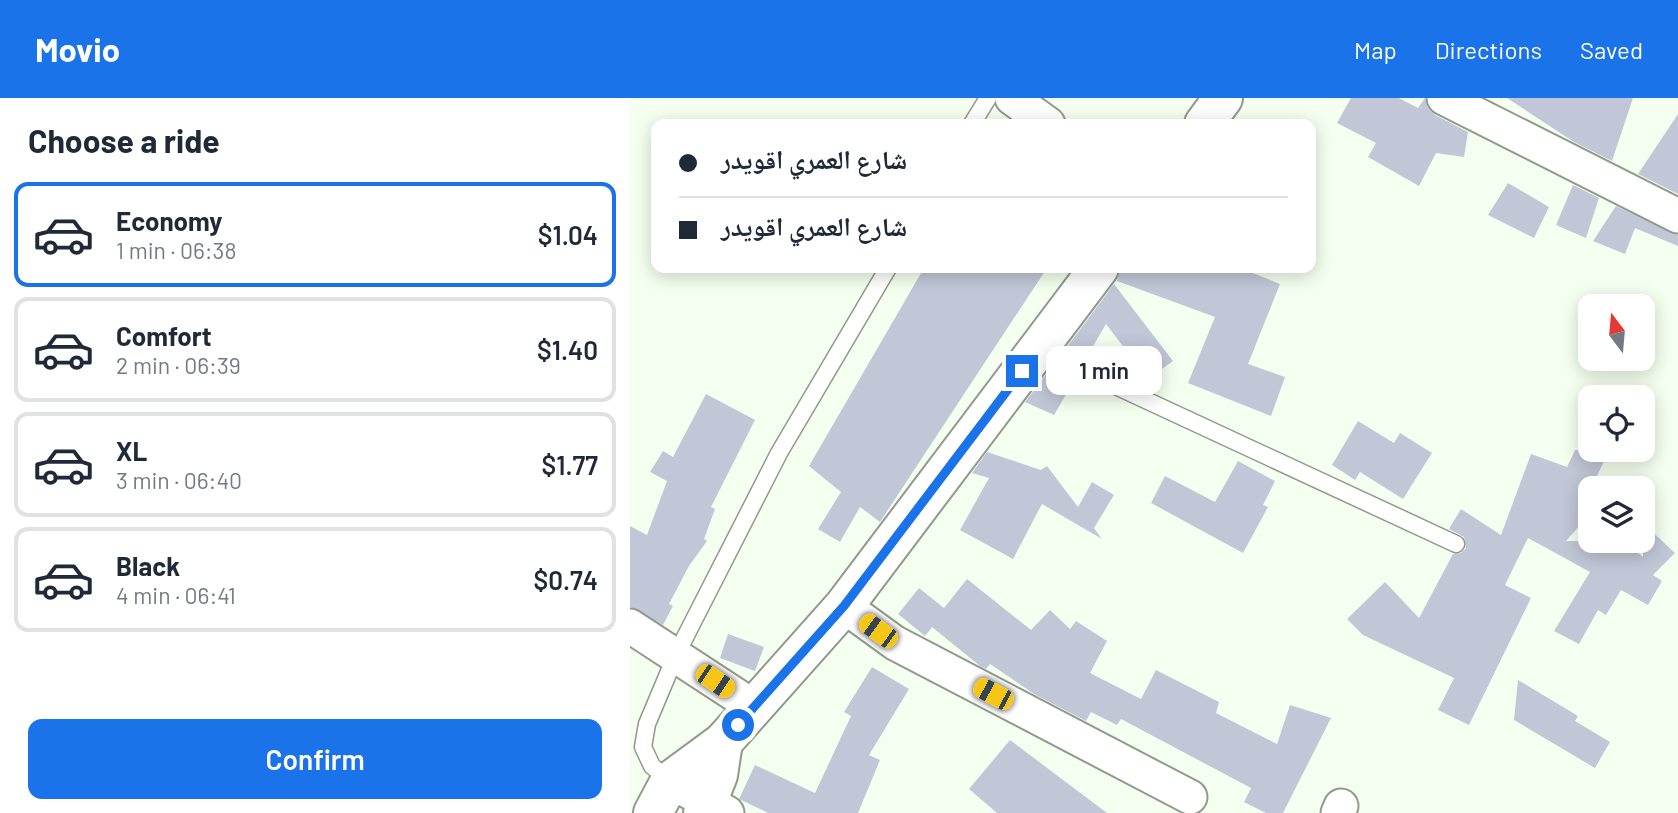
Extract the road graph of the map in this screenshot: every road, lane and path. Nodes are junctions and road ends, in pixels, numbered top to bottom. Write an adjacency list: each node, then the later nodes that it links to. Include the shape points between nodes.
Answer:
1 (988, 98): 5 (lane)
2 (1012, 98): 6 (street)
3 (1223, 98): 7 (street)
4 (1444, 98): 8 (street)
5 (975, 119)
6 (1041, 119)
7 (1208, 119)
8 (1678, 216)
9 (885, 273): 15 (lane, via 779,453)
10 (1095, 273): 11 (street)
11 (1038, 350): 12 (lane); 13 (street)
12 (1456, 544)
13 (844, 606): 16 (street); 19 (street, via 895,643)
14 (630, 626): 15 (street)
15 (676, 655): 16 (street); 18 (lane, via 647,724 643,747)
16 (754, 707): 17 (street)
17 (723, 742): 18 (street); 20 (street)
18 (661, 797): 20 (street)
19 (1190, 797)
20 (713, 810)

